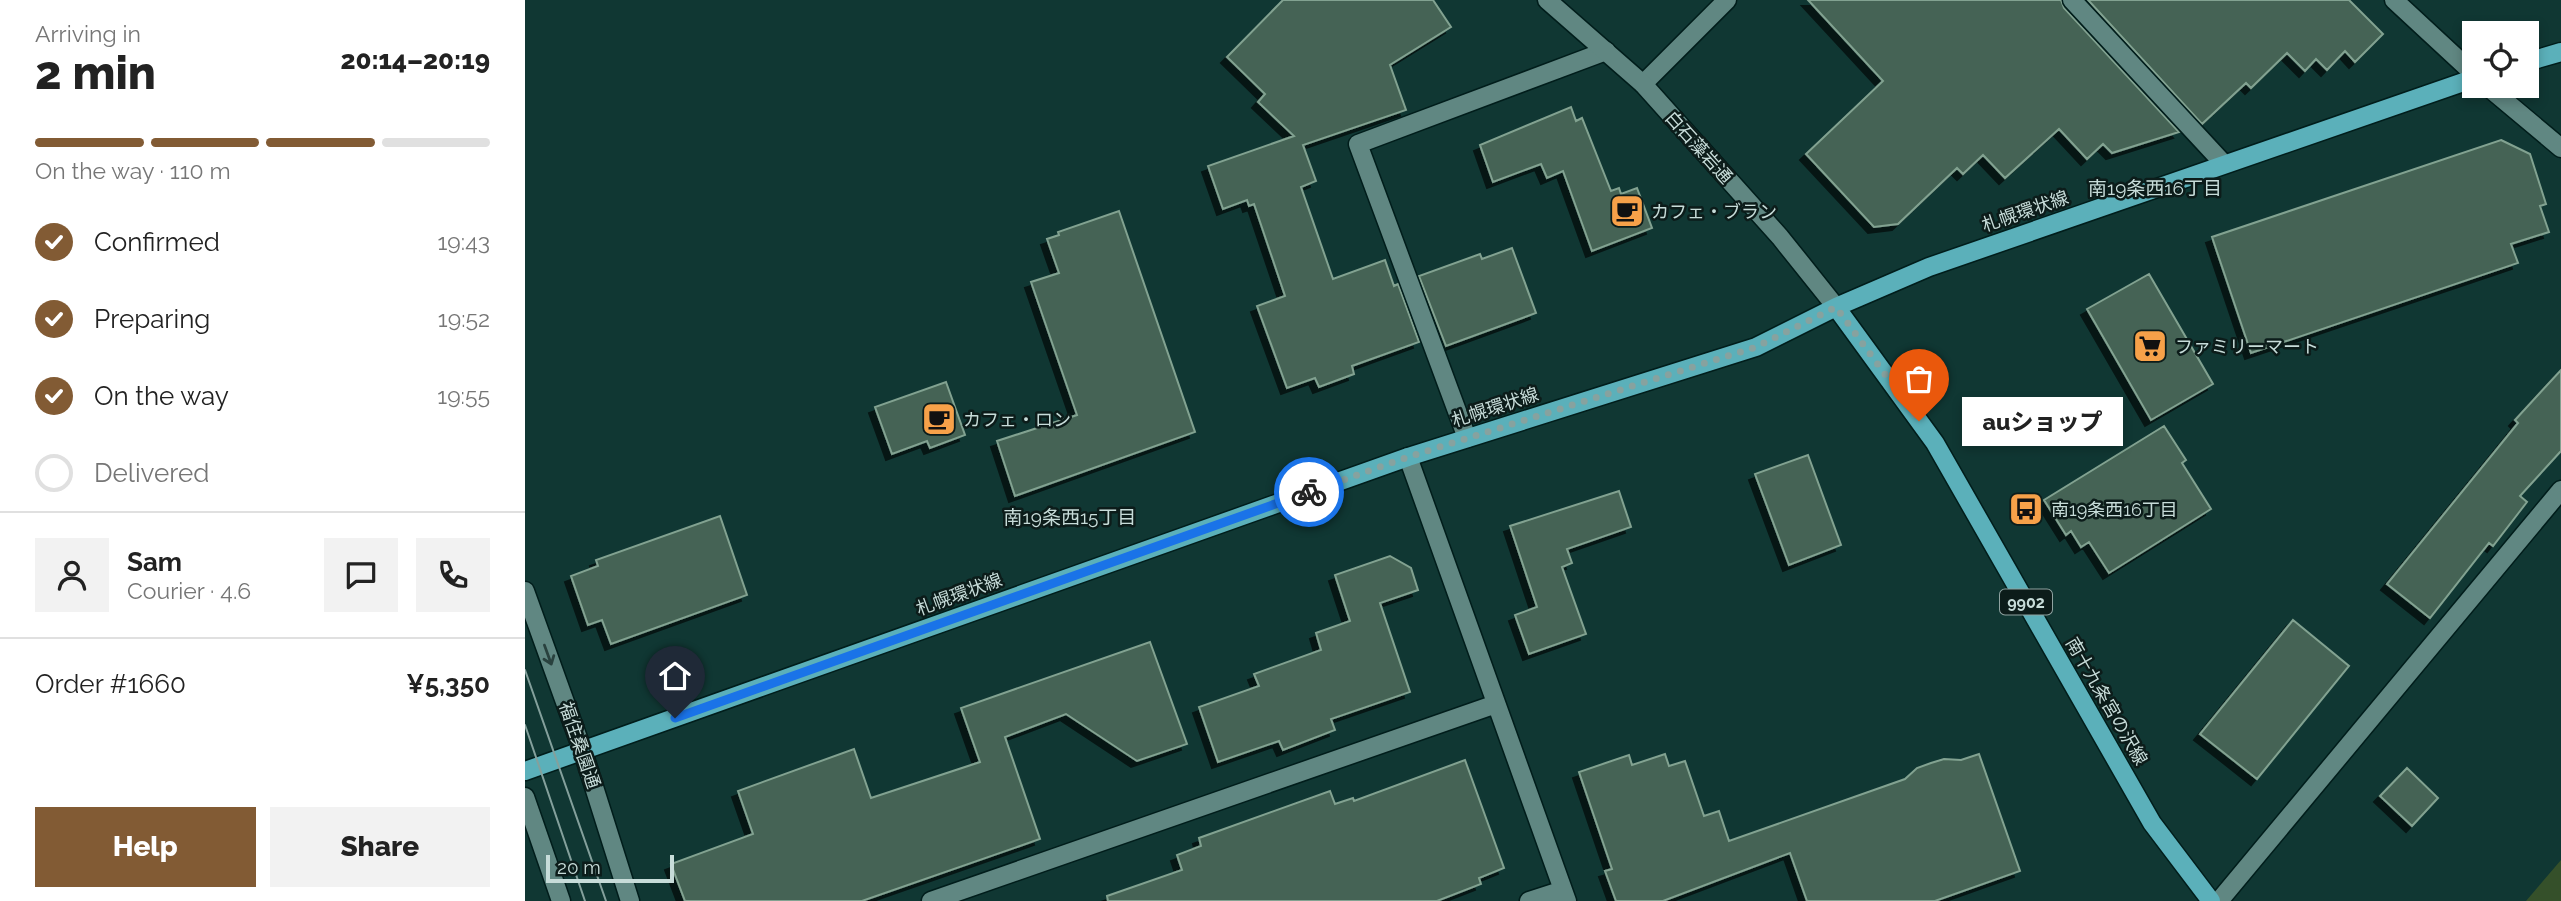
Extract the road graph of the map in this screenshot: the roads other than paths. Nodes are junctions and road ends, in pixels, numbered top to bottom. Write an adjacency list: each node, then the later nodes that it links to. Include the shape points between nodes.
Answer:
1 (1547, 0): 5 (street, 白石藻岩通)
2 (1727, 0): 10 (street)
3 (2072, 0): 13 (street)
4 (2394, 0): 8 (street)
5 (1607, 51): 10 (street, 白石藻岩通); 15 (street, via 1358,144)
6 (2561, 52): 7 (main road)
7 (2539, 58)
8 (2462, 64)
9 (2462, 81): 13 (main road, 札幌環状線)
10 (1643, 84): 14 (street, 白石藻岩通)
11 (2501, 98): 12 (street)
12 (2561, 148)
13 (2224, 164): 14 (main road, 札幌環状線, via 1929,267)
14 (1836, 307): 15 (main road, 札幌環状線, via 1756,347); 28 (main road, 南十九条宮の沢線 / 9902, via 1935,443 2152,823)
15 (1467, 438): 16 (main road, 札幌環状線)
16 (1408, 457): 19 (street); 20 (main road, 札幌環状線)
17 (2561, 490): 29 (street)
18 (525, 591): 20 (street, 福住桑園通, one-way to 20)
19 (1496, 704): 23 (street); 26 (street)
20 (583, 752): 21 (main road, 札幌環状線); 25 (street, 福住桑園通)
21 (525, 771)
22 (525, 797): 24 (street)
23 (1565, 895): 27 (street)
24 (561, 901)
25 (630, 901)
26 (931, 901)
27 (1529, 901)
28 (2211, 901)
29 (2219, 901)

